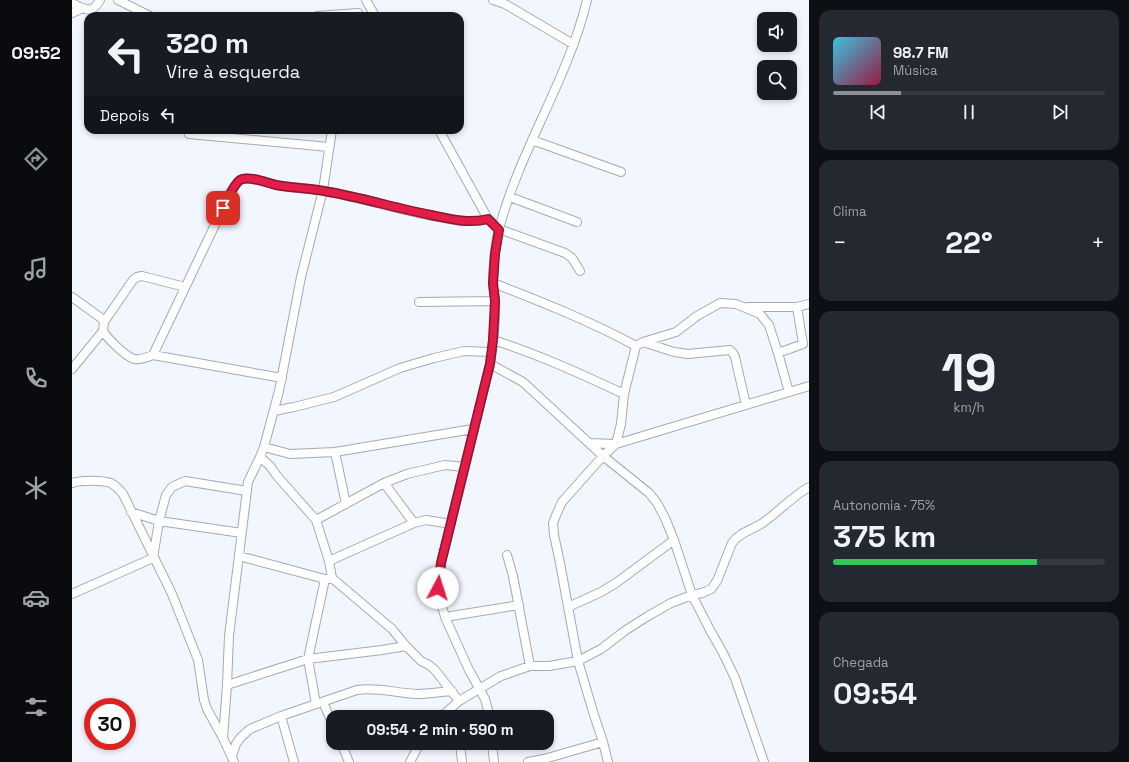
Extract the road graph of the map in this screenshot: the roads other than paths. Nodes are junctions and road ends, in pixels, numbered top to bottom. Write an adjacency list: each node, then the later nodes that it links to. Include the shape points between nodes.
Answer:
1 (100, 0): 8 (street, via 91,10)
2 (118, 0): 9 (street)
3 (363, 0): 10 (street)
4 (366, 0): 11 (street)
5 (493, 0): 13 (street, via 505,4)
6 (587, 0): 13 (street)
7 (72, 3): 8 (street)
8 (83, 8): 12 (street)
9 (142, 12)
10 (359, 12)
11 (373, 12)
12 (72, 13)
13 (573, 44): 17 (street)
14 (189, 134): 18 (street)
15 (331, 134): 18 (street)
16 (442, 134): 22 (street)
17 (532, 140): 19 (street); 21 (street)
18 (329, 147): 20 (street)
19 (621, 172)
20 (323, 190): 22 (street, via 461,221); 27 (street, via 241,179 223,208); 44 (street, via 301,277)
21 (510, 197): 23 (street); 24 (street)
22 (488, 219): 24 (street)
23 (577, 222)
24 (499, 230): 25 (street, via 564,252 572,258); 26 (street)
25 (580, 271)
26 (493, 283): 29 (street); 38 (street)
27 (186, 287): 34 (street, via 137,277); 41 (street)
28 (72, 296): 34 (street)
29 (495, 301): 30 (street); 36 (street)
30 (419, 302)
31 (809, 304): 33 (street)
32 (743, 307): 33 (street); 38 (street, via 720,303 676,332); 40 (street, via 760,314 769,325)
33 (797, 307): 37 (street)
34 (104, 322): 35 (street)
35 (103, 331): 41 (street, via 135,359); 43 (street)
36 (493, 340): 39 (street); 47 (street, via 554,362)
37 (806, 343): 40 (street)
38 (639, 344): 47 (street); 48 (street, via 688,354 730,350 734,353)
39 (491, 352): 42 (street); 49 (street, via 464,351 434,358 400,368 334,397)
40 (778, 353): 46 (street)
41 (154, 355): 44 (street)
42 (490, 364): 50 (street); 51 (street, via 523,382)
43 (72, 369)
44 (282, 378): 49 (street)
45 (809, 386): 46 (street)
46 (789, 392): 48 (street)
47 (624, 394): 52 (street)
48 (746, 405): 52 (street)
49 (274, 411): 53 (street)
50 (473, 429): 54 (street); 57 (street)
51 (589, 443): 52 (street); 55 (street)
52 (616, 444): 55 (street)
53 (264, 447): 54 (street, via 290,454); 56 (street)
54 (335, 452): 62 (street)
55 (603, 456): 69 (street, via 649,493 665,518); 78 (street, via 562,502 553,523)
56 (260, 457): 61 (street, via 248,482); 64 (street)
57 (465, 467): 59 (street, via 445,465 407,474); 67 (street)
58 (72, 483): 63 (street, via 89,480 110,483 119,488)
59 (384, 483): 62 (street); 66 (street)
60 (809, 487): 76 (street, via 761,524 736,538 717,581 711,588)
61 (247, 491): 65 (street, via 185,481 172,487 166,495); 68 (street)
62 (346, 504): 64 (street)
63 (131, 512): 65 (street); 72 (street)
64 (316, 520): 73 (street)
65 (159, 521): 68 (street); 72 (street)
66 (414, 523): 67 (street, via 426,520); 73 (street)
67 (451, 524): 79 (street, via 441,563 438,588)
68 (242, 533): 70 (street)
69 (674, 540): 76 (street); 78 (street, via 616,583)
70 (239, 556): 74 (street); 84 (street, via 229,636)
71 (507, 556): 77 (street)
72 (153, 558): 75 (street); 93 (street, via 172,594 192,644 198,660 204,700)
73 (329, 561): 74 (street)
74 (328, 579): 80 (street, via 392,629); 81 (street)
75 (72, 594)
76 (692, 596): 82 (street, via 648,616 601,650); 107 (street, via 724,652)
77 (519, 605): 79 (street); 83 (street)
78 (568, 606): 82 (street)
79 (445, 617): 85 (street)
80 (406, 646): 81 (street); 86 (street, via 421,661 429,664)
81 (308, 659): 84 (street); 88 (street)
82 (578, 660): 83 (street, via 549,666); 94 (street)
83 (530, 666): 85 (street, via 501,676)
84 (227, 685): 93 (street)
85 (479, 688): 87 (street); 90 (street)
86 (452, 691): 87 (street); 88 (street, via 416,694 366,689)
87 (459, 701): 89 (street)
88 (319, 703): 91 (street); 92 (street)
89 (450, 709)
90 (488, 710)
91 (326, 714)
92 (281, 716): 99 (street, via 250,729 236,744); 100 (street)
93 (223, 738): 99 (street)
94 (603, 742): 105 (street); 106 (street)
95 (344, 750): 101 (street)
96 (416, 750): 102 (street)
97 (461, 750): 103 (street)
98 (493, 750): 104 (street)
99 (233, 759)
100 (294, 762)
101 (349, 762)
102 (410, 762)
103 (462, 762)
104 (494, 762)
105 (528, 762)
106 (608, 762)
107 (764, 762)

